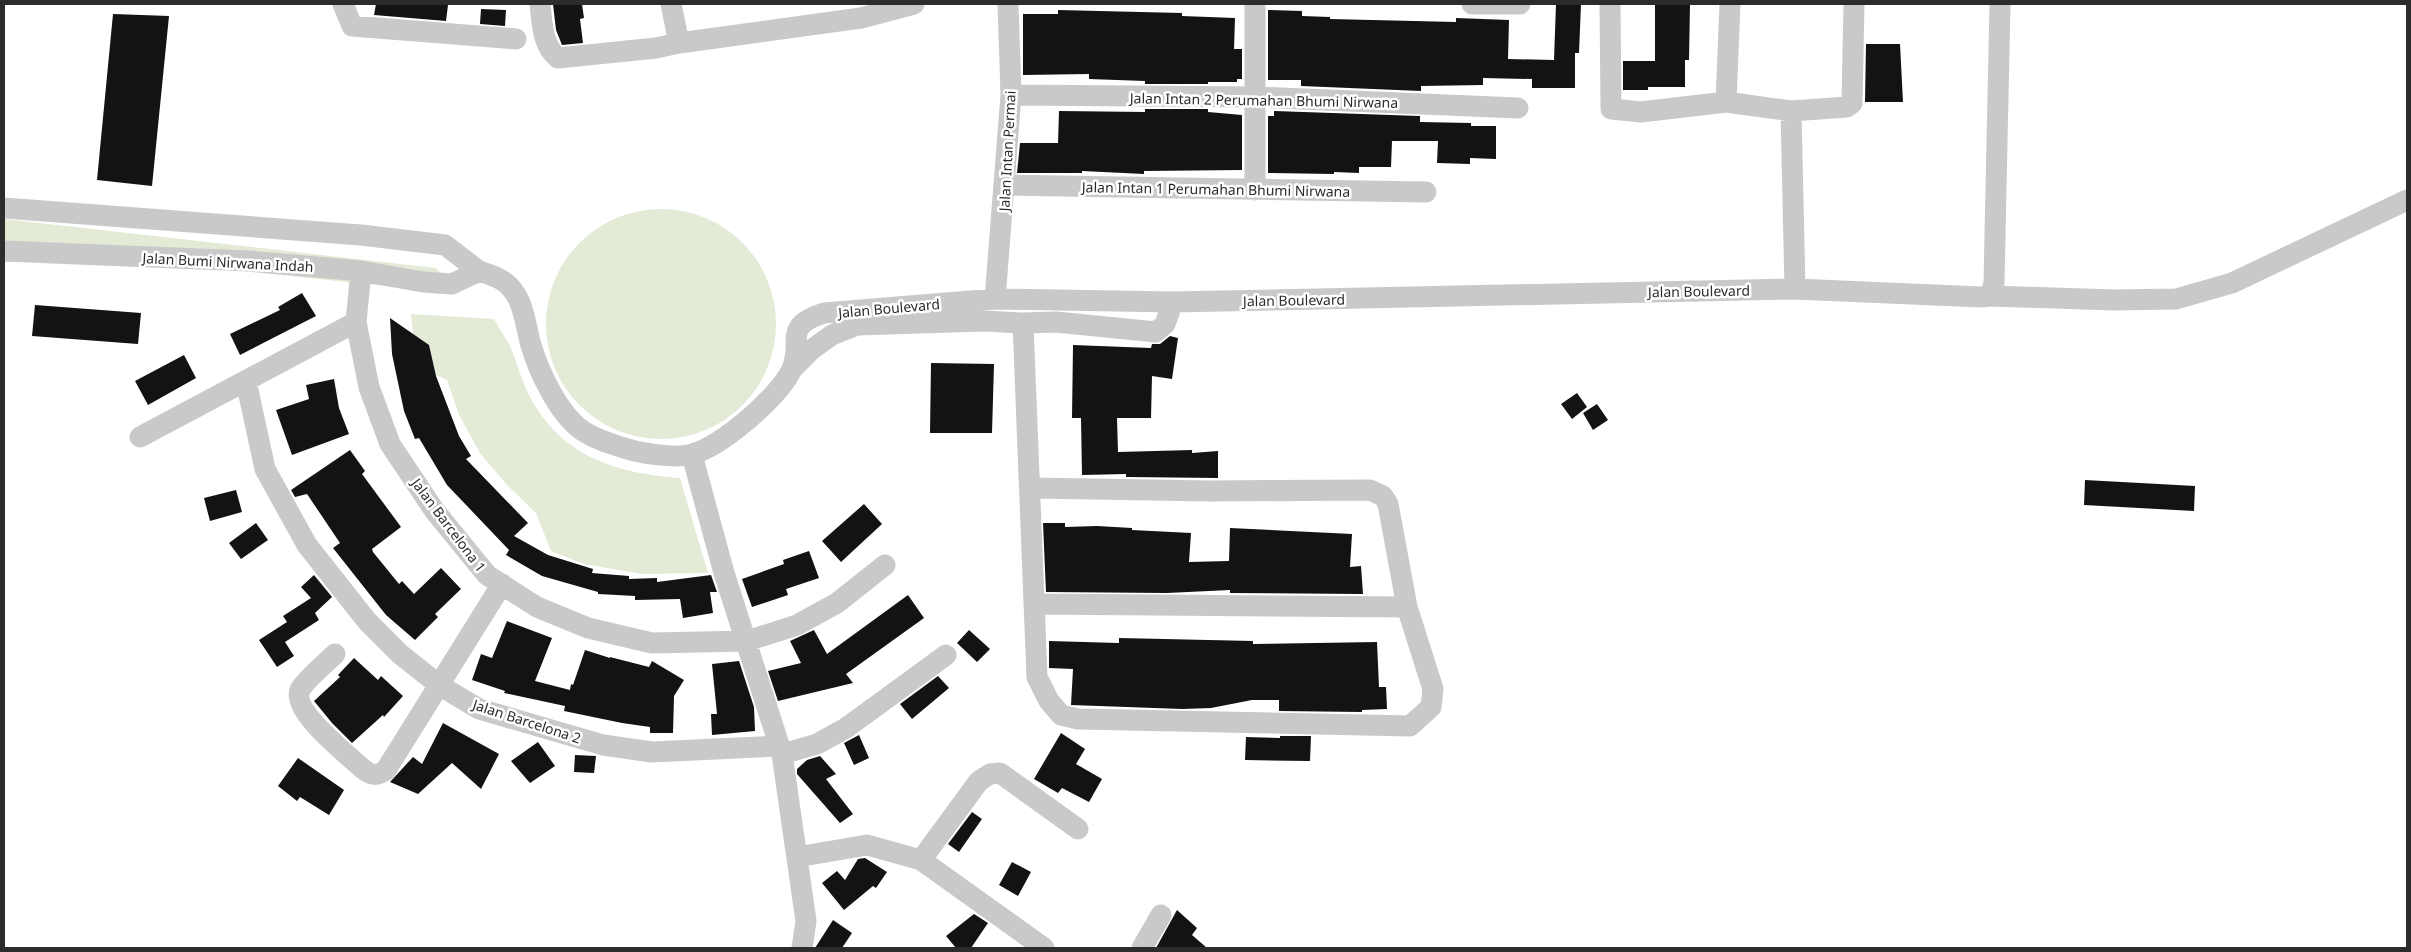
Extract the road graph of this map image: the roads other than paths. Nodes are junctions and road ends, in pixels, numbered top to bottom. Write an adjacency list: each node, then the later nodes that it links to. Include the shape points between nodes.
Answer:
1 (343, 4): 13 (street, via 352,26)
2 (540, 4): 14 (street, via 544,32 552,54 558,58)
3 (671, 4): 14 (street)
4 (914, 4): 14 (street, via 862,18)
5 (1008, 4): 15 (street, Jalan Intan Permai)
6 (1255, 4): 16 (street)
7 (1472, 4): 8 (street)
8 (1520, 4)
9 (1610, 4): 17 (street, via 1611,109 1641,112)
10 (1730, 4): 17 (street)
11 (1854, 4): 19 (street, via 1852,103 1841,109)
12 (2000, 4): 29 (street, via 1994,282)
13 (516, 39)
14 (679, 43)
15 (1011, 95): 16 (street, Jalan Intan 2 Perumahan Bhumi Nirwana); 20 (street, Jalan Intan Permai)
16 (1255, 97): 18 (street, Jalan Intan 2 Perumahan Bhumi Nirwana); 21 (street)
17 (1726, 102): 19 (street)
18 (1518, 108)
19 (1791, 111): 28 (street)
20 (1006, 185): 21 (street, Jalan Intan 1 Perumahan Bhumi Nirwana); 30 (street, Jalan Intan Permai)
21 (1254, 190): 22 (street, Jalan Intan 1 Perumahan Bhumi Nirwana)
22 (1426, 192)
23 (2407, 200): 29 (street, Jalan Boulevard, via 2232,282 2176,298 2114,300)
24 (4, 208): 27 (street, via 361,235 445,245)
25 (4, 251): 26 (street, Jalan Bumi Nirwana Indah, via 249,262)
26 (361, 271): 27 (street, Jalan Bumi Nirwana Indah, via 452,284); 32 (street, Jalan Barcelona 1)
27 (479, 272): 37 (street, via 501,278 517,295 536,365 566,415 582,430 598,440 626,449 664,455)
28 (1795, 289): 29 (street, Jalan Boulevard); 31 (street, Jalan Boulevard)
29 (1991, 296)
30 (995, 299): 31 (street, Jalan Boulevard); 34 (street, Jalan Boulevard, via 824,313 807,319 797,332)
31 (1173, 302): 33 (street, via 1165,324 1156,332 1056,322)
32 (356, 322): 35 (street); 40 (street, Jalan Barcelona 1, via 369,387 390,444 434,510 487,575)
33 (1023, 323): 34 (street, via 857,325 832,335); 38 (street)
34 (792, 369): 37 (street, via 758,411 716,442)
35 (246, 382): 36 (street); 46 (street, Jalan Barcelona 2, via 265,469 307,545 367,621 400,654)
36 (140, 437)
37 (692, 454): 43 (street, via 724,573)
38 (1031, 488): 41 (street); 42 (street, via 1210,492 1370,490 1383,496 1388,504)
39 (885, 565): 43 (street, Jalan Barcelona 1, via 837,603 797,625)
40 (502, 584): 43 (street, Jalan Barcelona 1, via 536,607 588,628 652,643); 46 (street)
41 (1034, 604): 42 (street); 42 (street, via 1037,677 1049,701 1061,715 1078,719 1410,726 1431,707 1433,689)
42 (1407, 607)
43 (747, 641): 47 (street)
44 (335, 654): 46 (street, via 300,690 299,700 307,716 371,775 386,770)
45 (946, 656): 47 (street, Jalan Barcelona 2, via 846,728 817,744)
46 (439, 685): 47 (street, Jalan Barcelona 2, via 479,709 603,746 652,752)
47 (780, 750): 49 (street)
48 (1078, 829): 50 (street, via 1000,773 990,774 980,781)
49 (797, 857): 50 (street, via 867,845); 52 (street, via 806,921)
50 (921, 860): 53 (street)
51 (1161, 915): 54 (street)
52 (802, 948)
53 (1044, 948)
54 (1142, 948)

